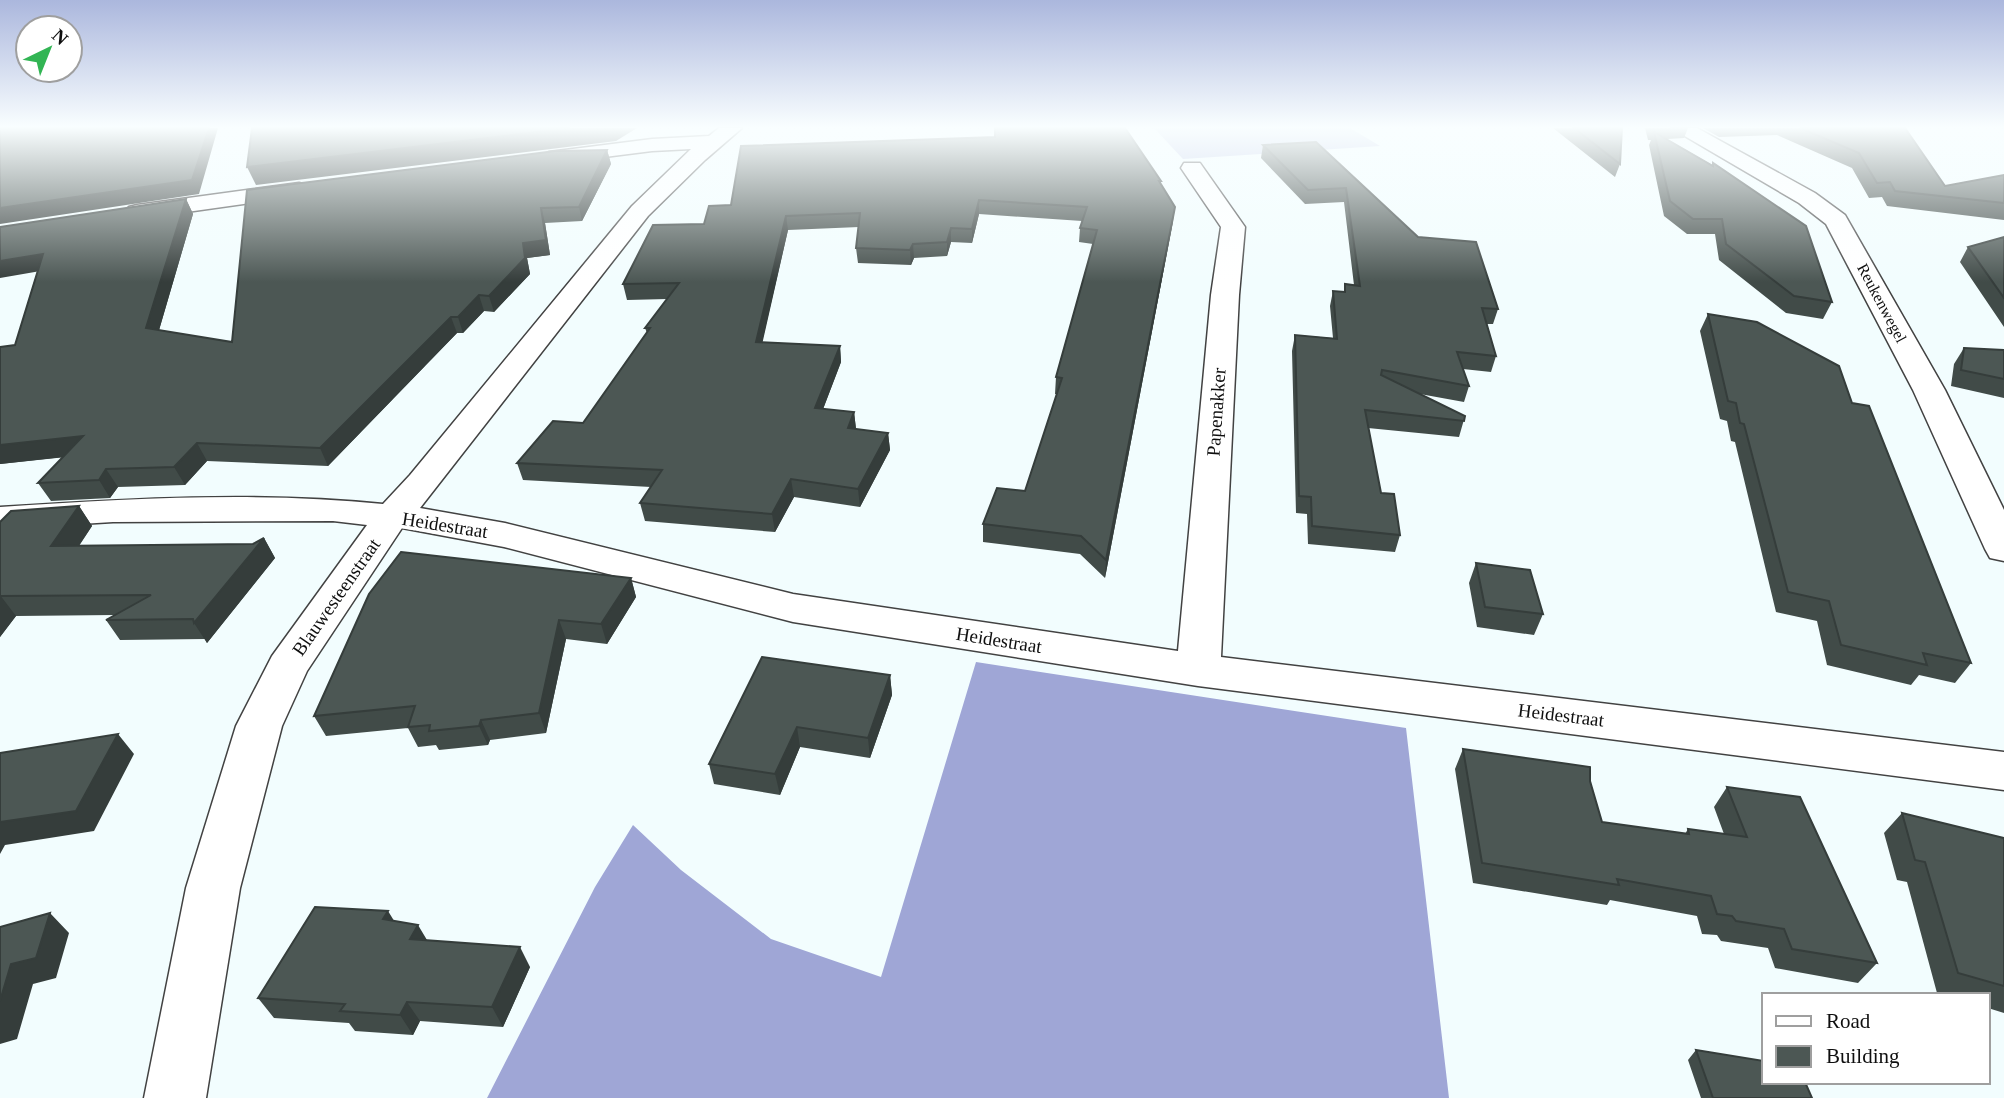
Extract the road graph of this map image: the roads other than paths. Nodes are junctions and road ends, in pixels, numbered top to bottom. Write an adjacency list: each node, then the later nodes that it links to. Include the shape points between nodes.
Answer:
1 (674, 179): 6 (street, Blauwesteenstraat, via 640,211)
2 (1200, 179): 9 (street, Papenakker, via 1233,227)
3 (1773, 179): 8 (street, Reukenwegel, via 1836,220 1928,390)
4 (327, 186): 5 (street)
5 (116, 215)
6 (392, 516): 7 (street, Heidestraat, via 333,510 113,511); 9 (street, Heidestraat, via 505,535 793,608); 11 (street, Blauwesteenstraat, via 287,667 259,726 214,888)
7 (0, 518)
8 (2004, 549)
9 (1198, 670): 10 (street, Heidestraat)
10 (2004, 771)
11 (176, 1098)

